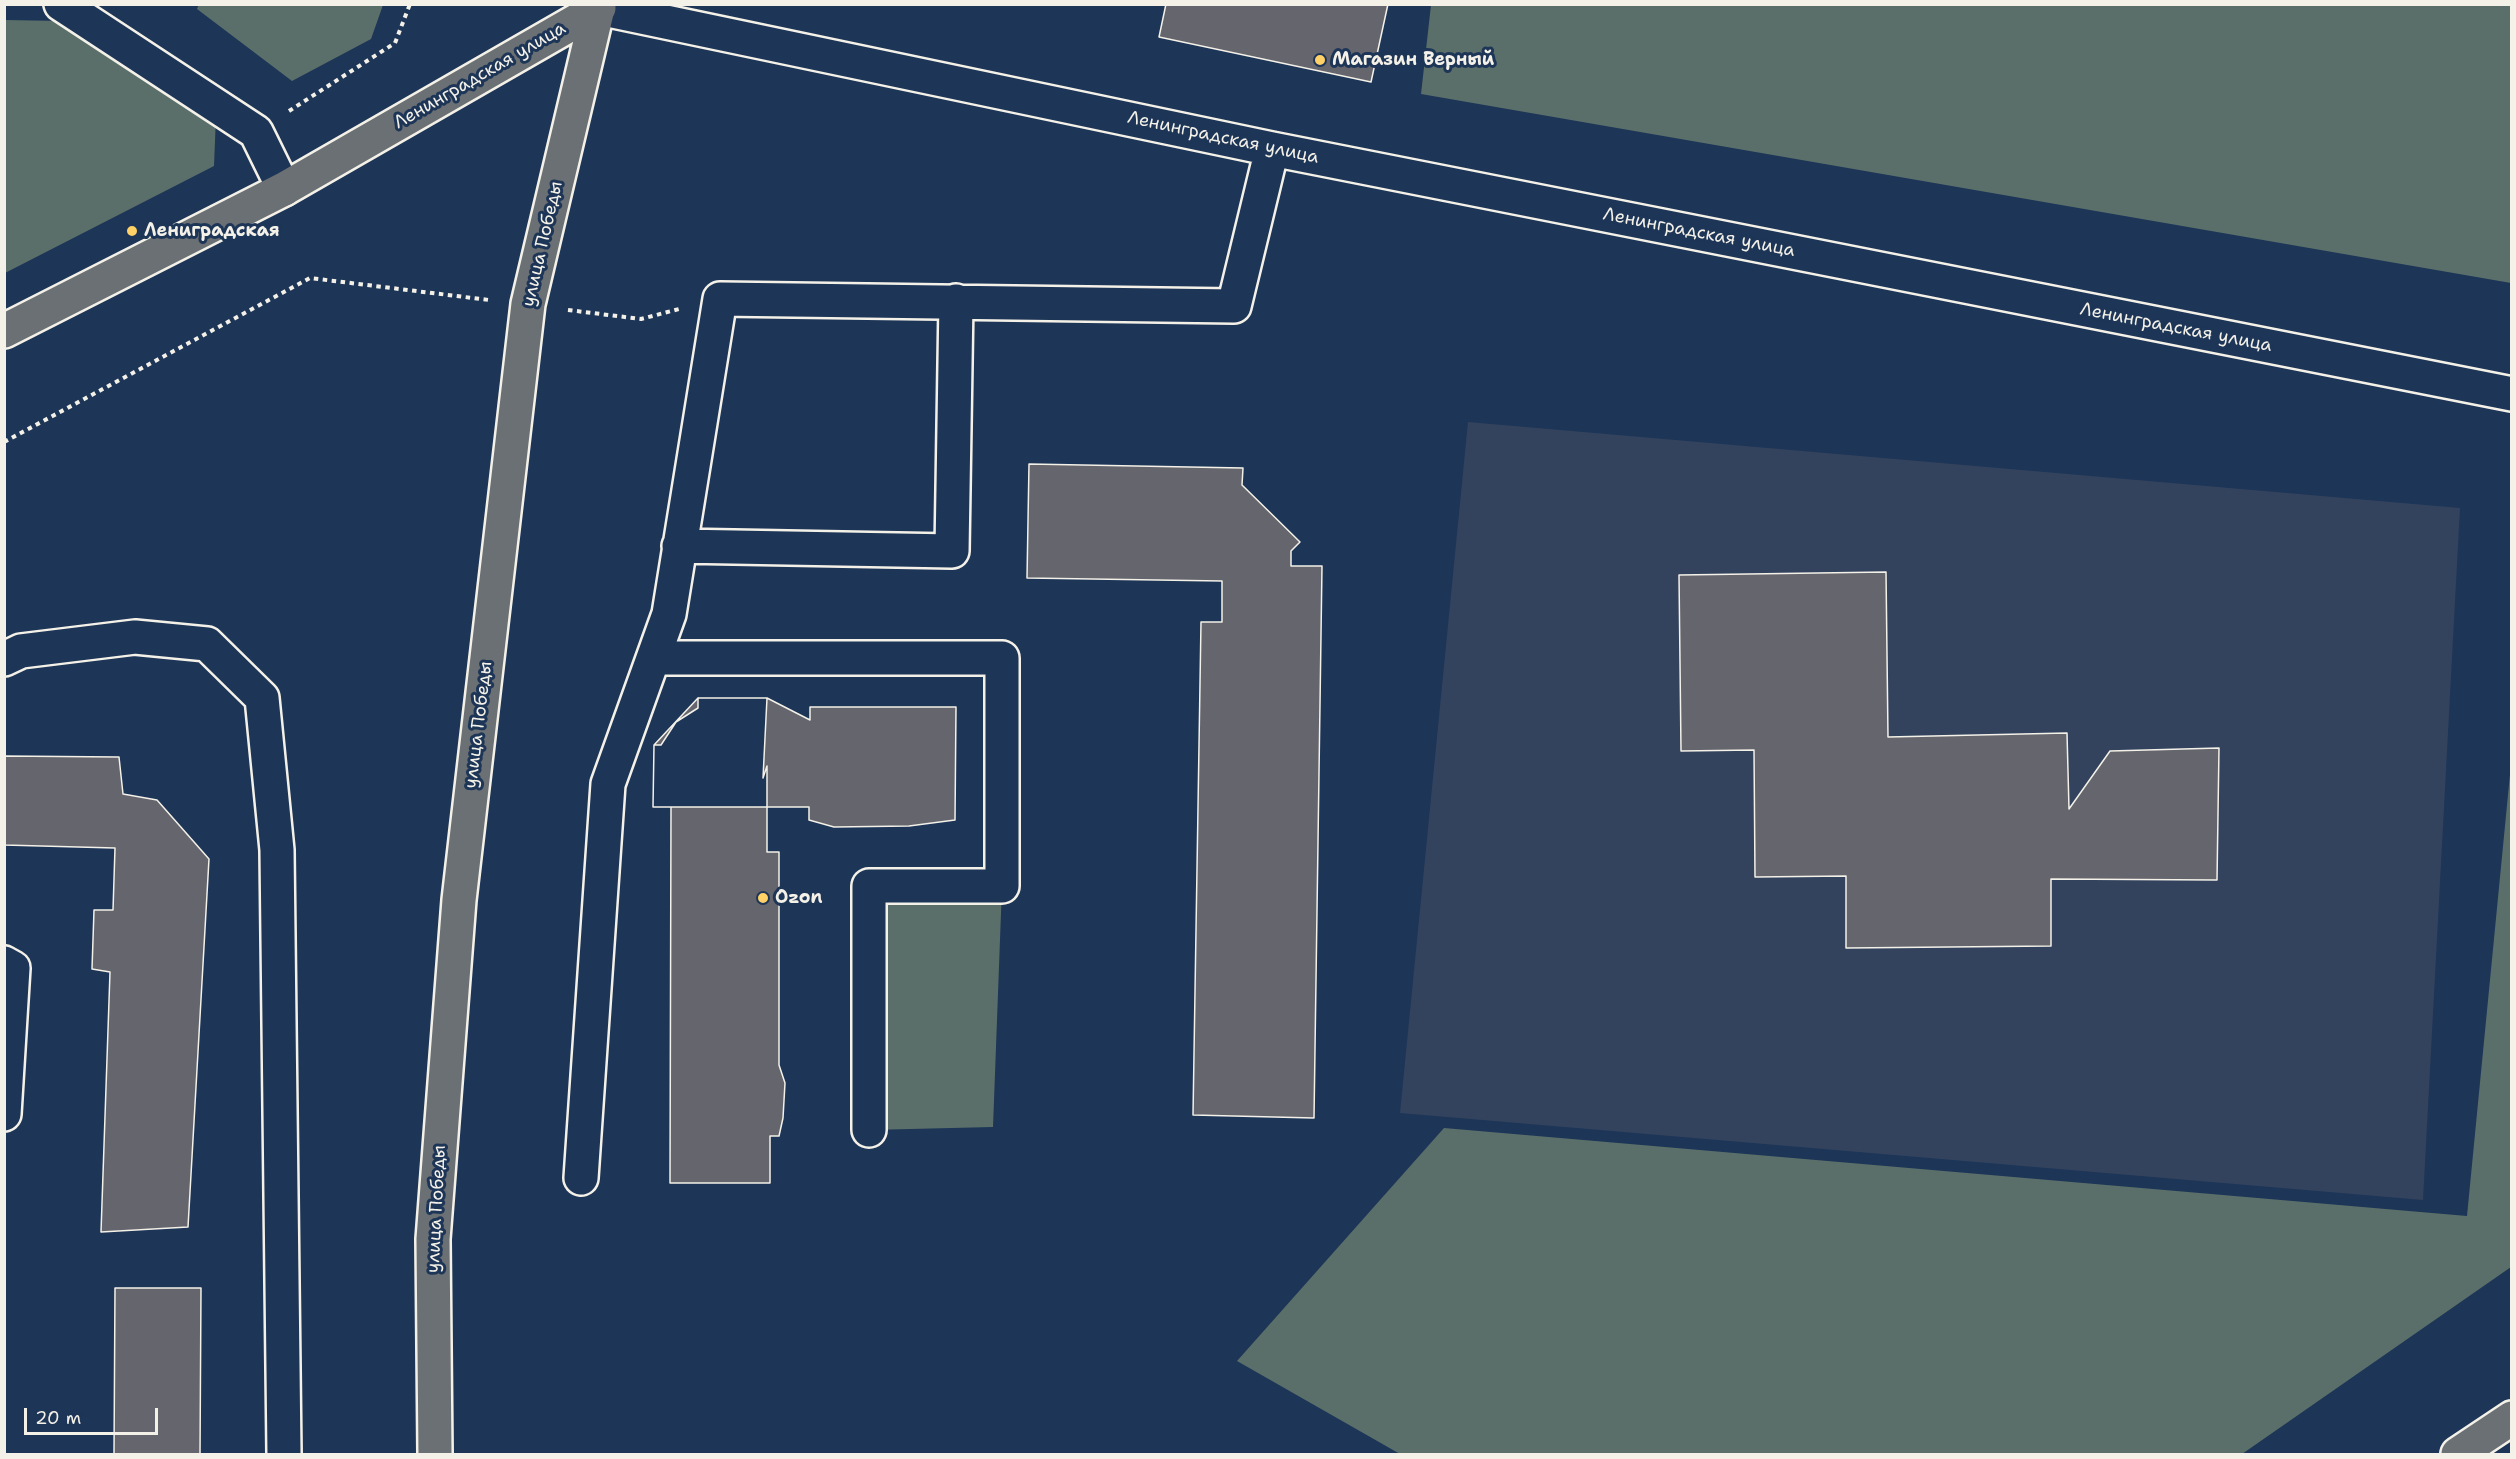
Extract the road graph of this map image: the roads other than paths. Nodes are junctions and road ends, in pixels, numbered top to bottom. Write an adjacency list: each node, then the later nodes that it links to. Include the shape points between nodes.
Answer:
1 (61, 4): 4 (street, via 256,132)
2 (599, 6): 3 (street, Ленинградская улица); 4 (main road, Ленинградская улица); 17 (main road, улица Победы, via 528,304 456,935 432,1239)
3 (1272, 148): 5 (street, via 1234,306); 7 (street, Ленинградская улица)
4 (284, 189): 6 (main road, Ленинградская улица)
5 (957, 302): 8 (street, via 720,298); 8 (street, via 952,551)
6 (4, 331)
7 (2511, 394)
8 (679, 546): 9 (street, via 669,614)
9 (655, 658): 13 (street, via 1002,658 1002,886 869,886); 14 (street, via 608,784)
10 (4, 659): 16 (street, via 21,651 135,637 207,644 262,698 277,850)
11 (4, 963): 12 (street, via 13,968)
12 (4, 1114)
13 (869, 1130)
14 (581, 1178)
15 (2511, 1418): 18 (main road)
16 (284, 1455)
17 (435, 1455)
18 (2458, 1455)

